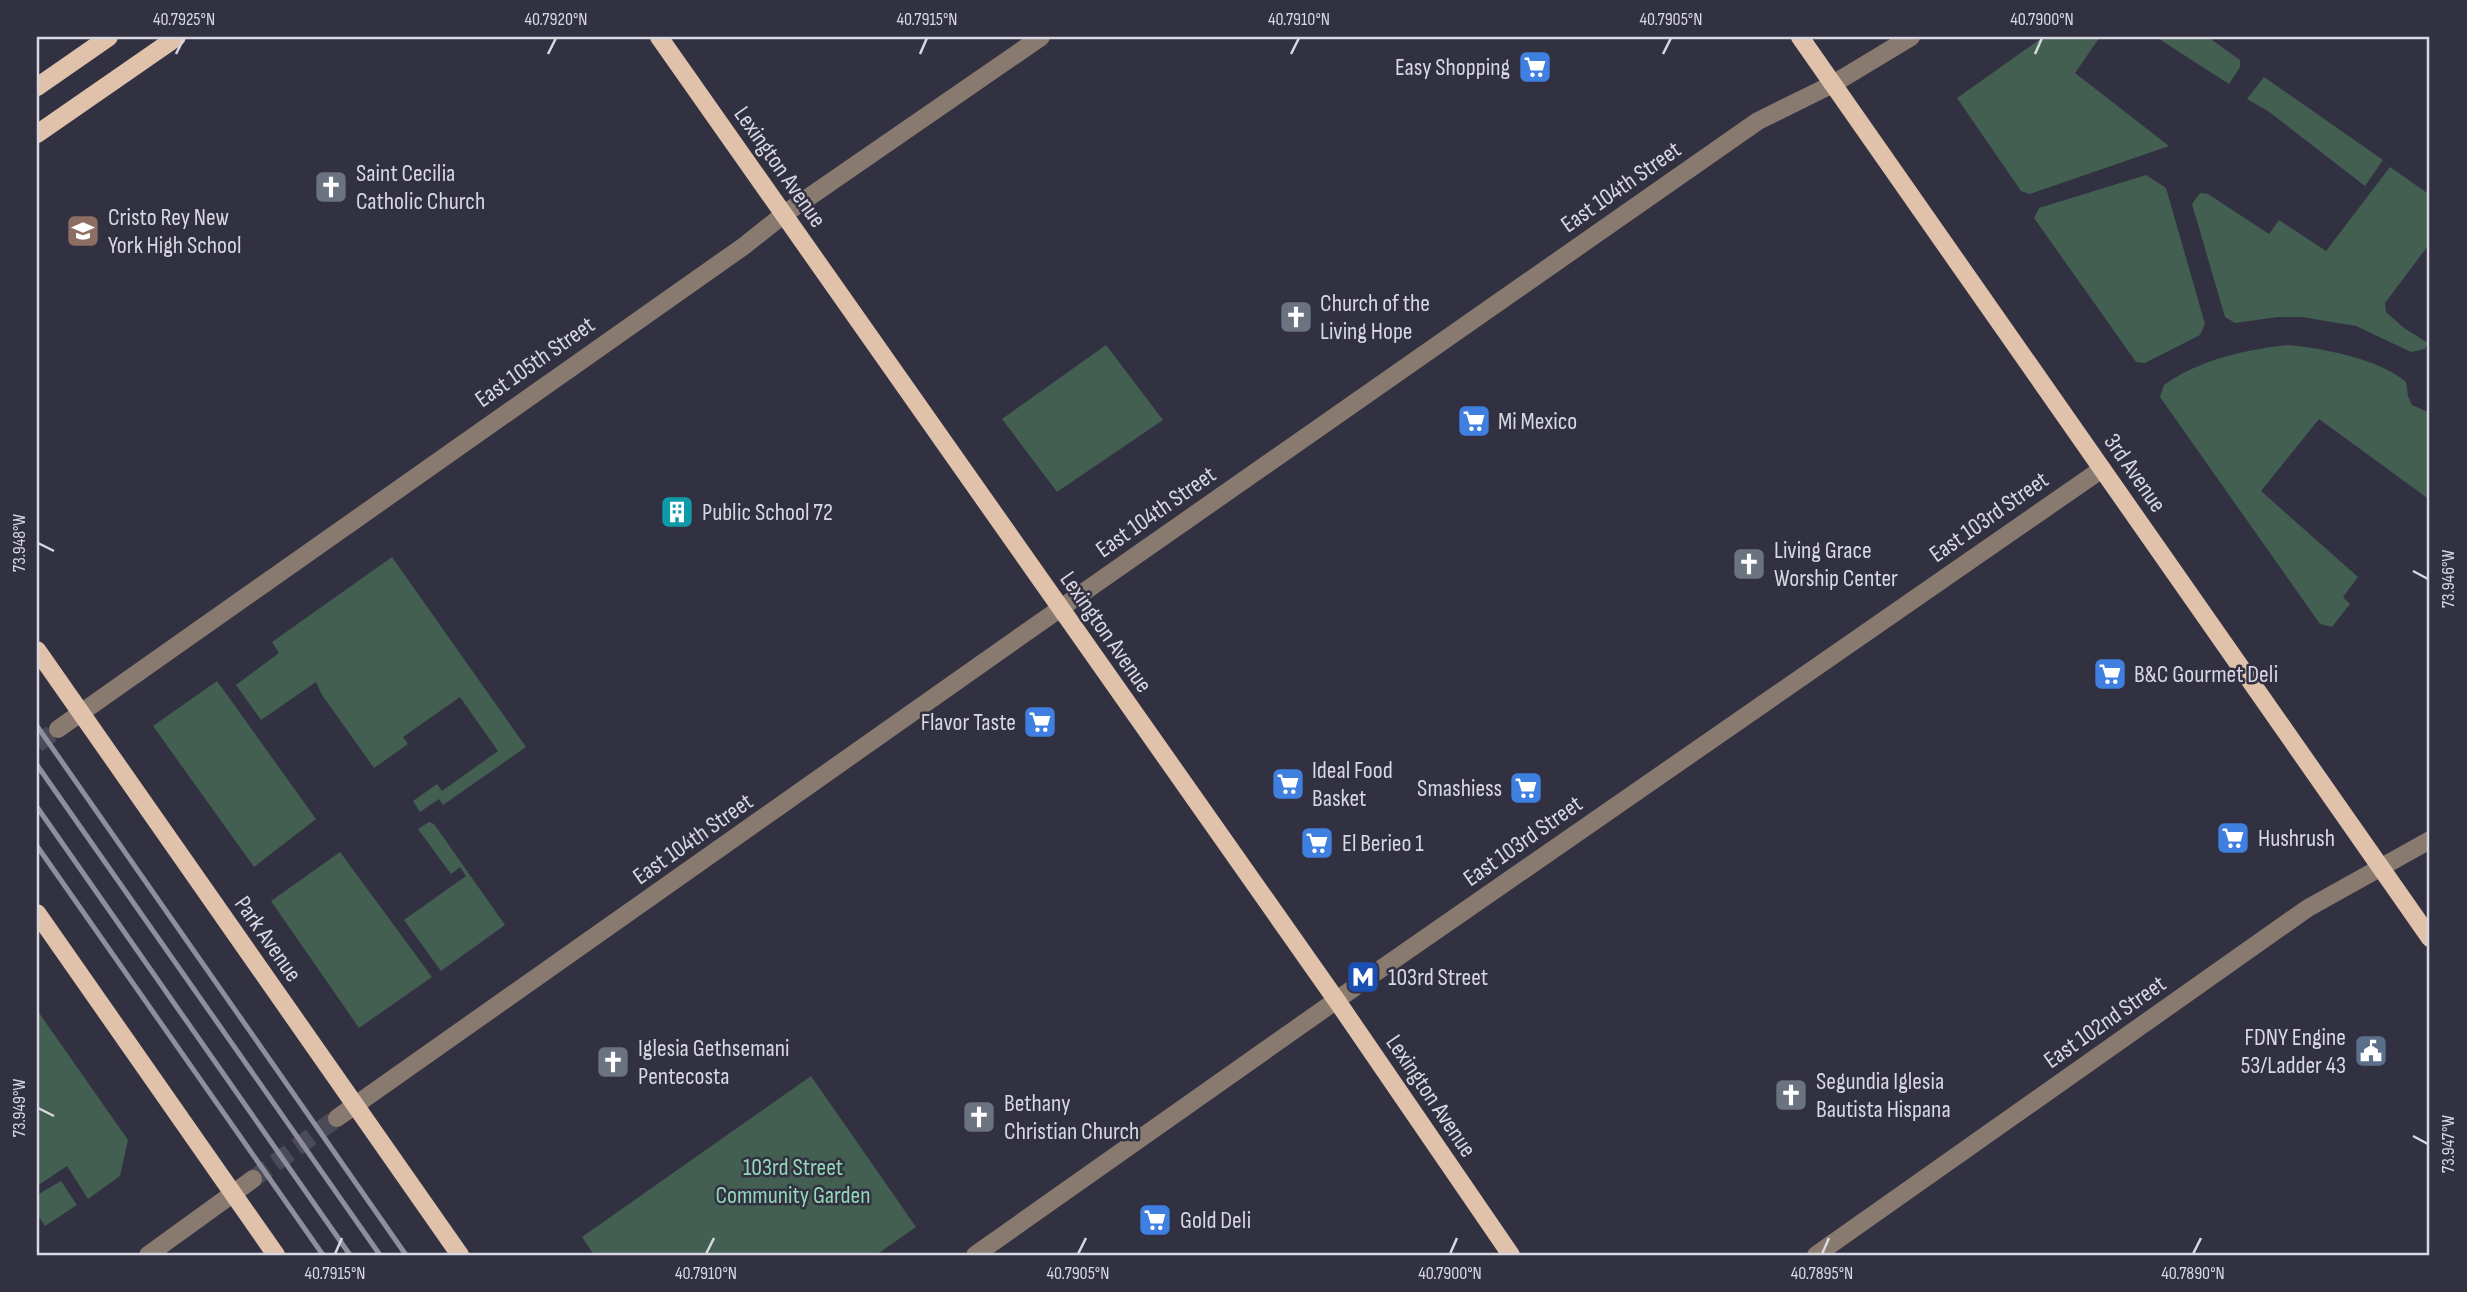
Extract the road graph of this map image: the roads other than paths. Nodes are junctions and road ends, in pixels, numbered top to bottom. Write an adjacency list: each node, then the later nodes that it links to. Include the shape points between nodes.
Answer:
1 (109, 37): 8 (main road)
2 (177, 37): 9 (main road)
3 (659, 37): 10 (main road, Lexington Avenue)
4 (1041, 37): 10 (street, East 105th Street)
5 (1800, 37): 7 (main road, 3rd Avenue)
6 (1911, 37): 7 (street, East 104th Street)
7 (1833, 84): 11 (main road, 3rd Avenue); 12 (street, East 104th Street, via 1758,121)
8 (37, 88)
9 (37, 134)
10 (783, 215): 12 (main road, Lexington Avenue); 14 (street, East 105th Street)
11 (2102, 469): 17 (main road, 3rd Avenue); 20 (street, East 103rd Street)
12 (1060, 609): 20 (main road, Lexington Avenue); 21 (street, East 104th Street)
13 (37, 650): 14 (main road, Park Avenue)
14 (81, 713): 15 (street, East 105th Street); 21 (main road, Park Avenue)
15 (58, 729)
16 (2430, 840): 17 (street, East 102nd Street)
17 (2381, 867): 19 (main road, 3rd Avenue); 30 (street, East 102nd Street, via 2308,908)
18 (37, 913): 24 (main road)
19 (2430, 937)
20 (1337, 1001): 28 (street, East 103rd Street); 29 (main road, Lexington Avenue)
21 (356, 1105): 22 (street, East 104th Street); 27 (main road, Park Avenue)
22 (338, 1118)
23 (253, 1179): 24 (street)
24 (233, 1194): 25 (street); 26 (main road)
25 (148, 1255)
26 (276, 1255)
27 (460, 1255)
28 (975, 1255)
29 (1511, 1255)
30 (1816, 1255)

